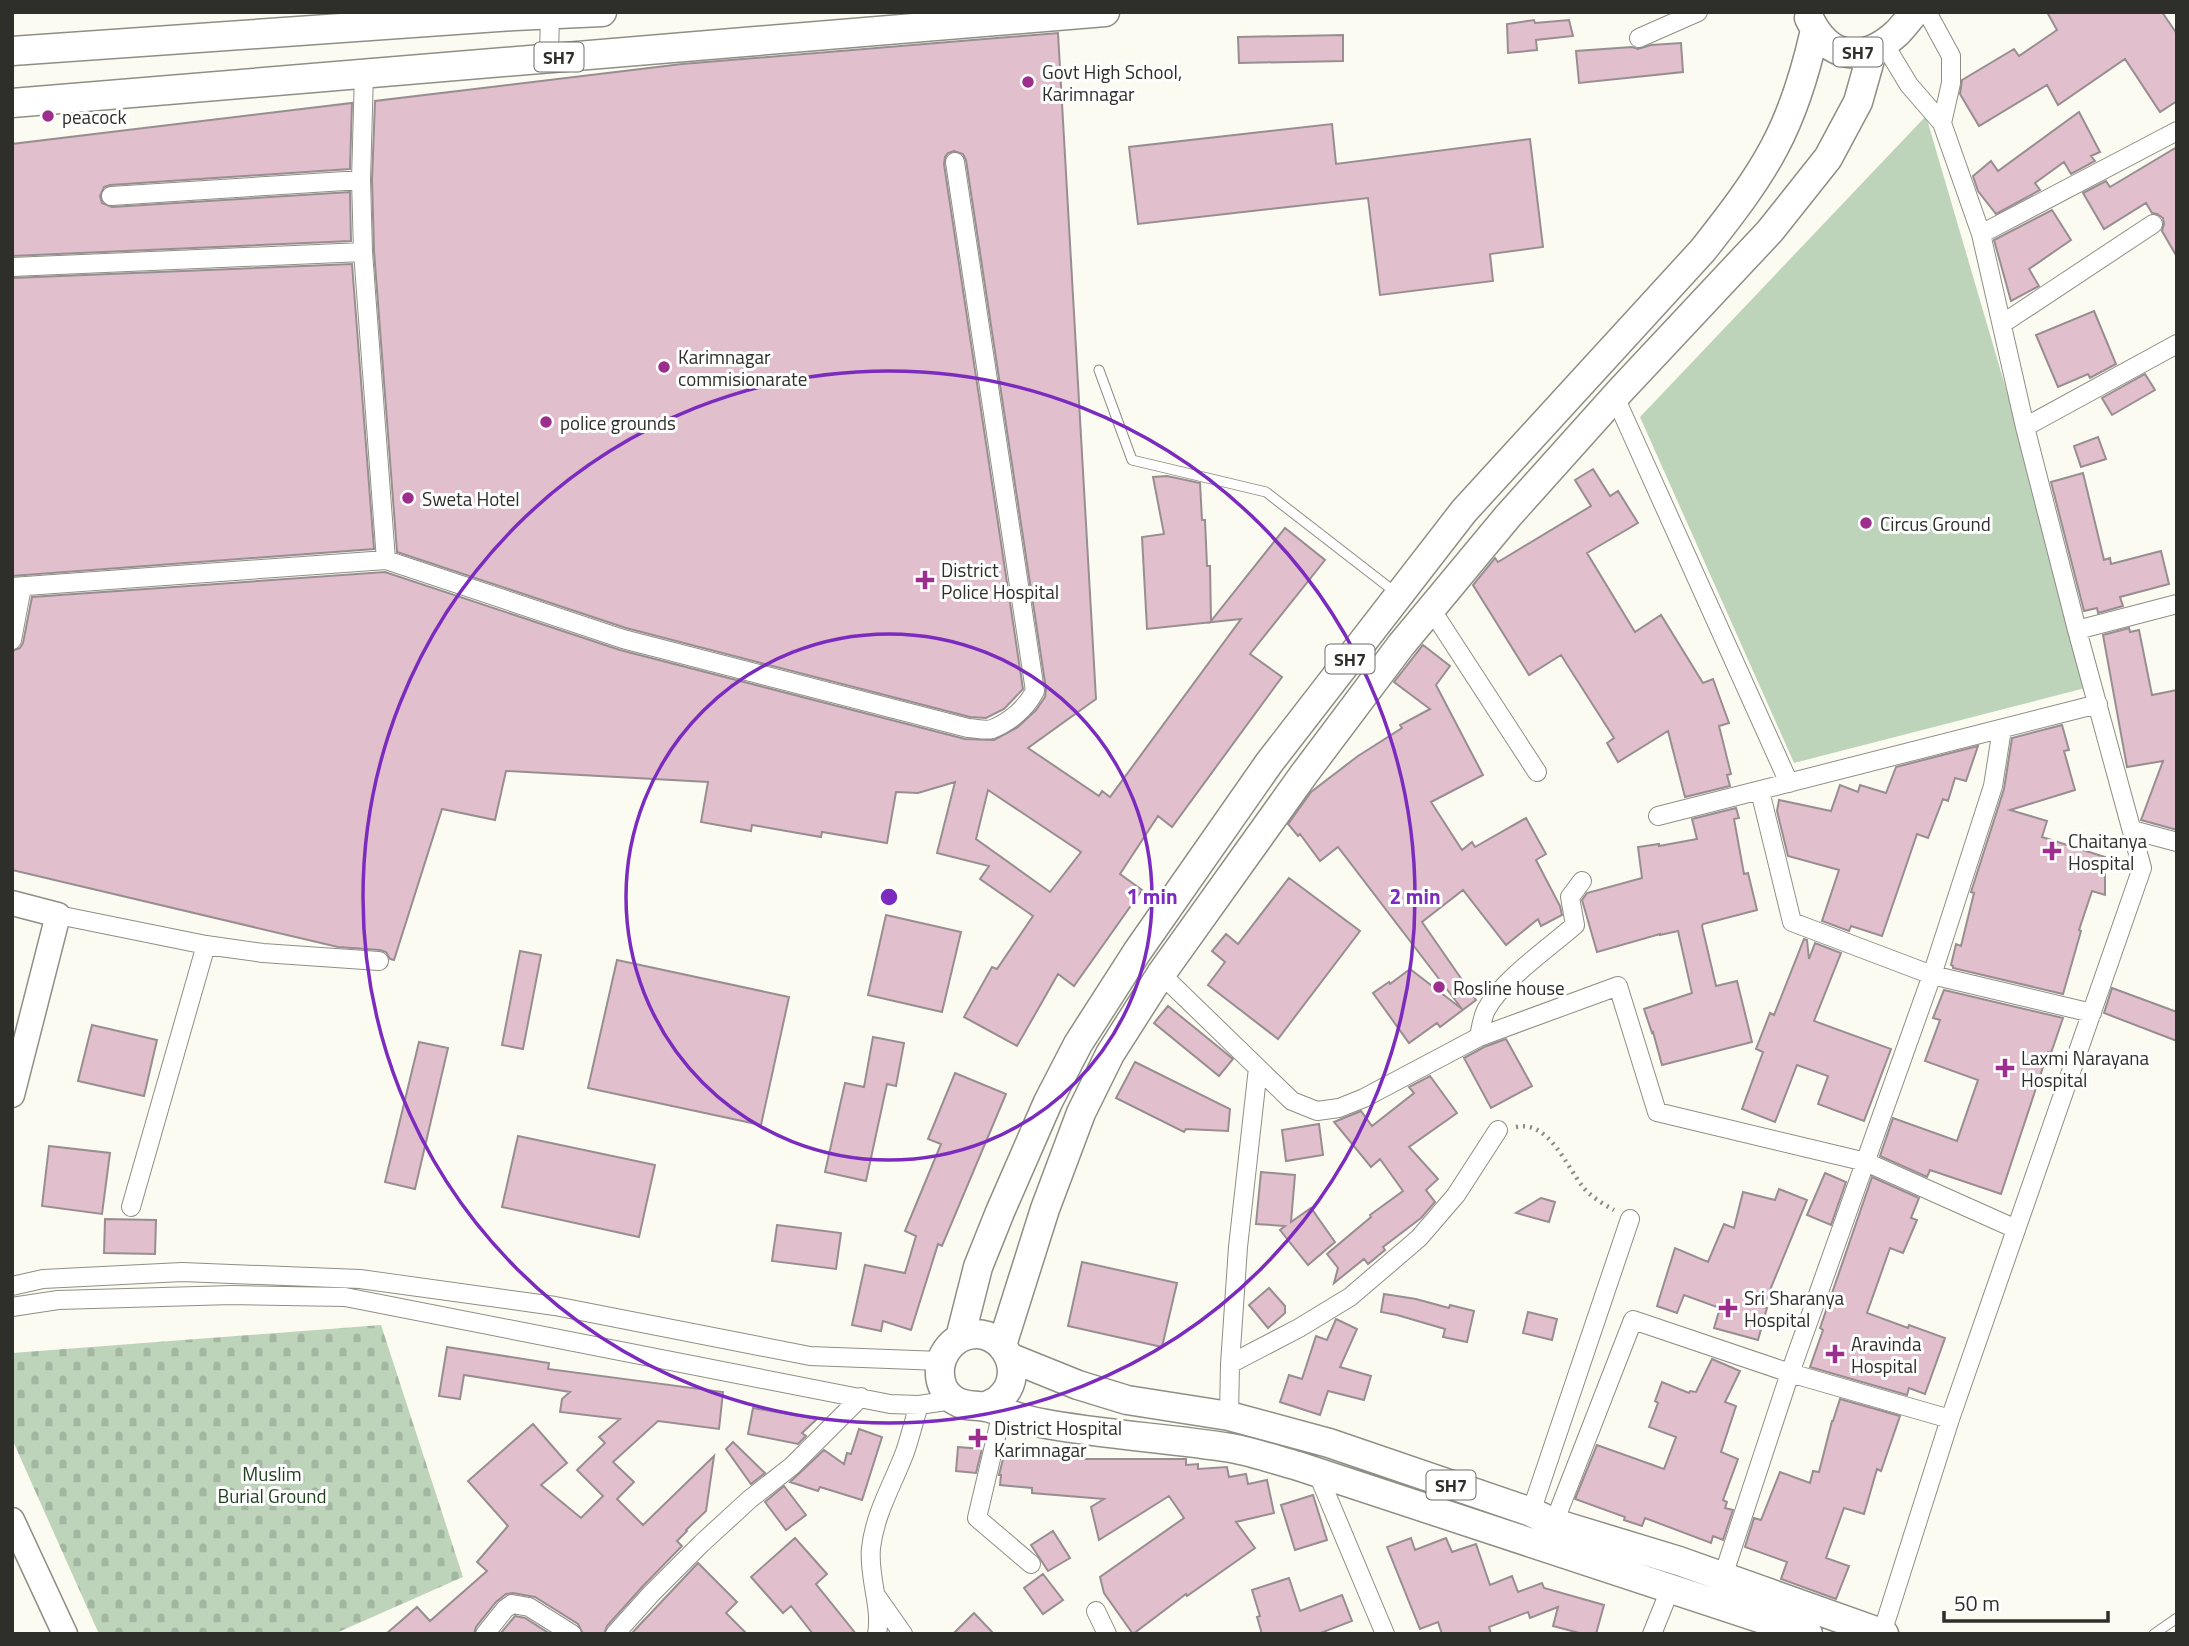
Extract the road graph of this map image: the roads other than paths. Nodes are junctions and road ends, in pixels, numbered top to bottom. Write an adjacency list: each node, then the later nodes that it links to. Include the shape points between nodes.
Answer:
1 (602, 12): 6 (main road, SH7)
2 (1105, 12): 11 (main road, SH7)
3 (1698, 12): 8 (street)
4 (1915, 12): 9 (main road, SH7)
5 (1927, 12): 14 (street, via 1951,56 1951,83)
6 (550, 14): 10 (main road, SH7); 11 (street)
7 (1808, 18): 9 (main road, SH7, via 1834,50 1853,53); 30 (main road, SH7, via 1805,75 1775,147 1734,211 1464,511)
8 (1639, 38)
9 (1878, 46): 14 (street); 26 (main road, SH7, via 1858,102 1828,158 1770,231)
10 (12, 51)
11 (549, 57): 12 (main road, SH7)
12 (364, 73): 13 (main road, SH7); 17 (street)
13 (12, 103)
14 (1942, 123): 20 (street)
15 (2177, 131): 20 (street)
16 (955, 162): 28 (street, via 1035,691 1015,716 989,730 968,727 623,639)
17 (361, 180): 18 (street); 21 (street)
18 (111, 196)
19 (2153, 224): 23 (street)
20 (1981, 234): 23 (street)
21 (363, 252): 22 (street); 28 (street)
22 (12, 267)
23 (2002, 324): 27 (street)
24 (2177, 344): 27 (street)
25 (1099, 370): 30 (lane, via 1132,460 1266,492)
26 (1615, 397): 32 (main road, SH7); 38 (street)
27 (2025, 427): 33 (street)
28 (386, 560): 29 (street)
29 (17, 587): 34 (street)
30 (1399, 596): 61 (main road, SH7, via 1269,763 1078,1044 1000,1212 978,1267)
31 (2177, 604): 33 (street)
32 (1431, 609): 37 (street); 48 (main road, SH7, via 1304,774)
33 (2077, 630): 35 (street)
34 (12, 640)
35 (2098, 704): 36 (street); 41 (street)
36 (2002, 729): 38 (street); 49 (street, via 1993,786)
37 (1537, 772)
38 (1789, 783): 39 (street)
39 (1760, 790): 40 (street); 49 (street, via 1792,922)
40 (1658, 817)
41 (2132, 830): 42 (street); 50 (street, via 2142,868)
42 (2177, 842)
43 (1582, 881): 51 (street, via 1570,897 1575,925 1495,997 1485,1012)
44 (12, 903): 45 (street)
45 (58, 915): 46 (street); 53 (street)
46 (206, 945): 47 (street); 56 (street)
47 (379, 961)
48 (1161, 974): 52 (street); 62 (main road, SH7, via 1110,1054 1081,1113 1045,1209)
49 (1932, 975): 50 (street); 55 (street)
50 (2092, 1013): 58 (street)
51 (1479, 1037): 52 (street, via 1339,1108 1317,1111 1292,1101); 55 (street, via 1618,986 1657,1112)
52 (1258, 1068): 64 (street)
53 (12, 1095)
54 (1497, 1130): 64 (street, via 1456,1195 1419,1238 1350,1297)
55 (1866, 1162): 58 (street); 65 (street)
56 (131, 1207)
57 (1630, 1219): 73 (street)
58 (2016, 1229): 71 (street)
59 (12, 1286): 63 (street, via 43,1279 182,1272 360,1279 555,1306 810,1356)
60 (12, 1307): 66 (street, via 58,1300 345,1297)
61 (960, 1338): 62 (main road, SH7, via 990,1336); 63 (main road, SH7)
62 (1007, 1351): 69 (main road, SH7, via 1013,1373); 70 (main road, SH7, via 1078,1385 1127,1400)
63 (941, 1361): 67 (main road, via 940,1376)
64 (1230, 1364): 70 (street)
65 (1790, 1373): 71 (street); 73 (street, via 1633,1320); 76 (street)
66 (861, 1397): 68 (street); 85 (street, via 792,1466 702,1543)
67 (953, 1400): 68 (street); 69 (main road, SH7)
68 (919, 1405): 78 (street, via 878,1513 871,1547)
69 (994, 1409): 72 (main road, SH7, via 1039,1423 1234,1449); 75 (street, via 977,1518)
70 (1228, 1416): 73 (main road, SH7, via 1329,1443)
71 (1950, 1419): 81 (street)
72 (1317, 1472): 77 (main road, SH7); 89 (street)
73 (1542, 1517): 76 (main road, SH7)
74 (12, 1520): 82 (street)
75 (1031, 1564)
76 (1723, 1576): 81 (main road, SH7)
77 (1671, 1587): 90 (street); 91 (main road, SH7)
78 (874, 1594): 86 (street); 87 (street)
79 (1096, 1611): 88 (street)
80 (2177, 1618): 92 (lane)
81 (1883, 1633)
82 (65, 1634)
83 (485, 1634): 84 (street, via 512,1604 529,1607)
84 (572, 1634)
85 (615, 1634)
86 (877, 1634)
87 (903, 1634)
88 (1107, 1634)
89 (1385, 1634)
90 (1652, 1634)
91 (1808, 1634)
92 (2154, 1634)

